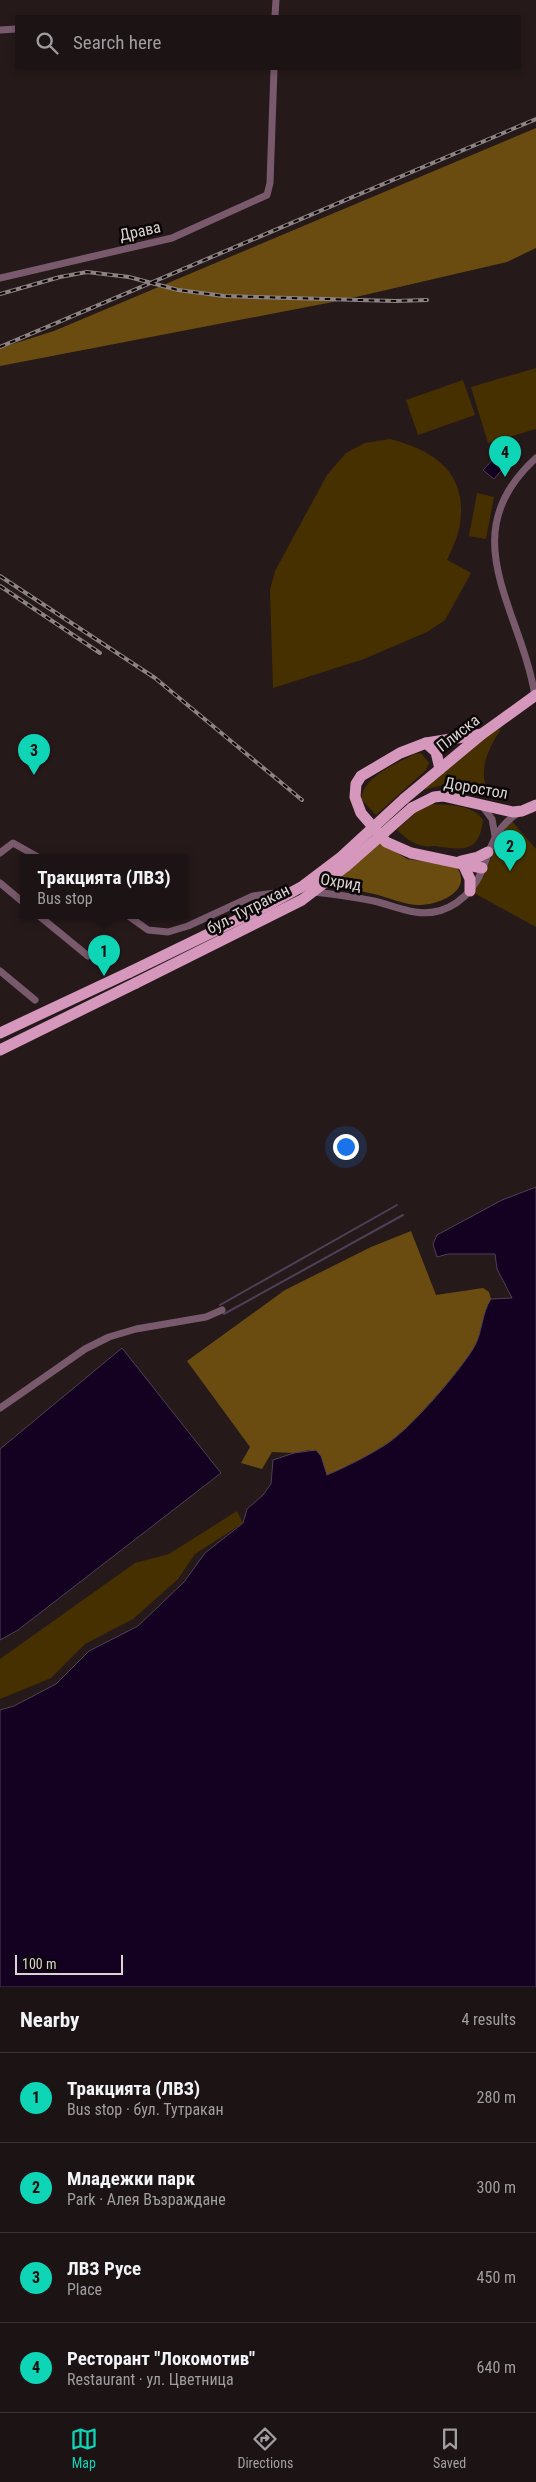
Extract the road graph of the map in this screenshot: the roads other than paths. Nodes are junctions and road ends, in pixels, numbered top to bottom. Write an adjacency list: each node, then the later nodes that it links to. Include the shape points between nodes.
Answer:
1 (276, 0): 2 (street)
2 (275, 15)
3 (0, 30): 4 (street)
4 (15, 30)
5 (274, 70): 6 (street, Драва, via 268,195 172,238)
6 (0, 278)
7 (536, 458): 8 (street, via 515,479 503,500 494,547 503,596 532,672)
8 (536, 696): 9 (main road, Плиска)
9 (482, 734): 10 (main road); 11 (main road, Плиска)
10 (426, 743): 11 (main road, via 436,752); 21 (main road, via 400,753 361,776 356,784 357,805 386,842 411,853)
11 (440, 769): 12 (main road, Плиска)
12 (404, 799): 31 (main road, бул. Тутракан, bridge, via 340,858 303,886)
13 (481, 805): 15 (main road, Доростол, via 444,796 434,797); 16 (main road, Доростол); 17 (street, via 492,819)
14 (536, 805): 16 (main road, Доростол)
15 (412, 808): 32 (main road, бул. Тутракан, bridge, via 302,900)
16 (522, 811): 17 (street, Охрид, via 507,821)
17 (496, 836): 18 (street, Охрид)
18 (488, 852): 21 (main road); 22 (street, Охрид)
19 (0, 853): 20 (street, via 9,845 18,844)
20 (33, 854)
21 (458, 863): 22 (main road); 24 (main road, via 470,879)
22 (482, 868): 24 (street, Охрид)
23 (0, 883): 25 (street)
24 (470, 891): 27 (street, Охрид, via 462,900 439,911 412,912 349,896 285,891 253,896 168,932 148,930)
25 (20, 900)
26 (43, 919): 28 (street)
27 (133, 919)
28 (88, 956)
29 (0, 971): 30 (street)
30 (35, 1000)
31 (0, 1033)
32 (0, 1050)
33 (222, 1310): 34 (street, via 206,1317 109,1337 85,1349)
34 (0, 1408)

